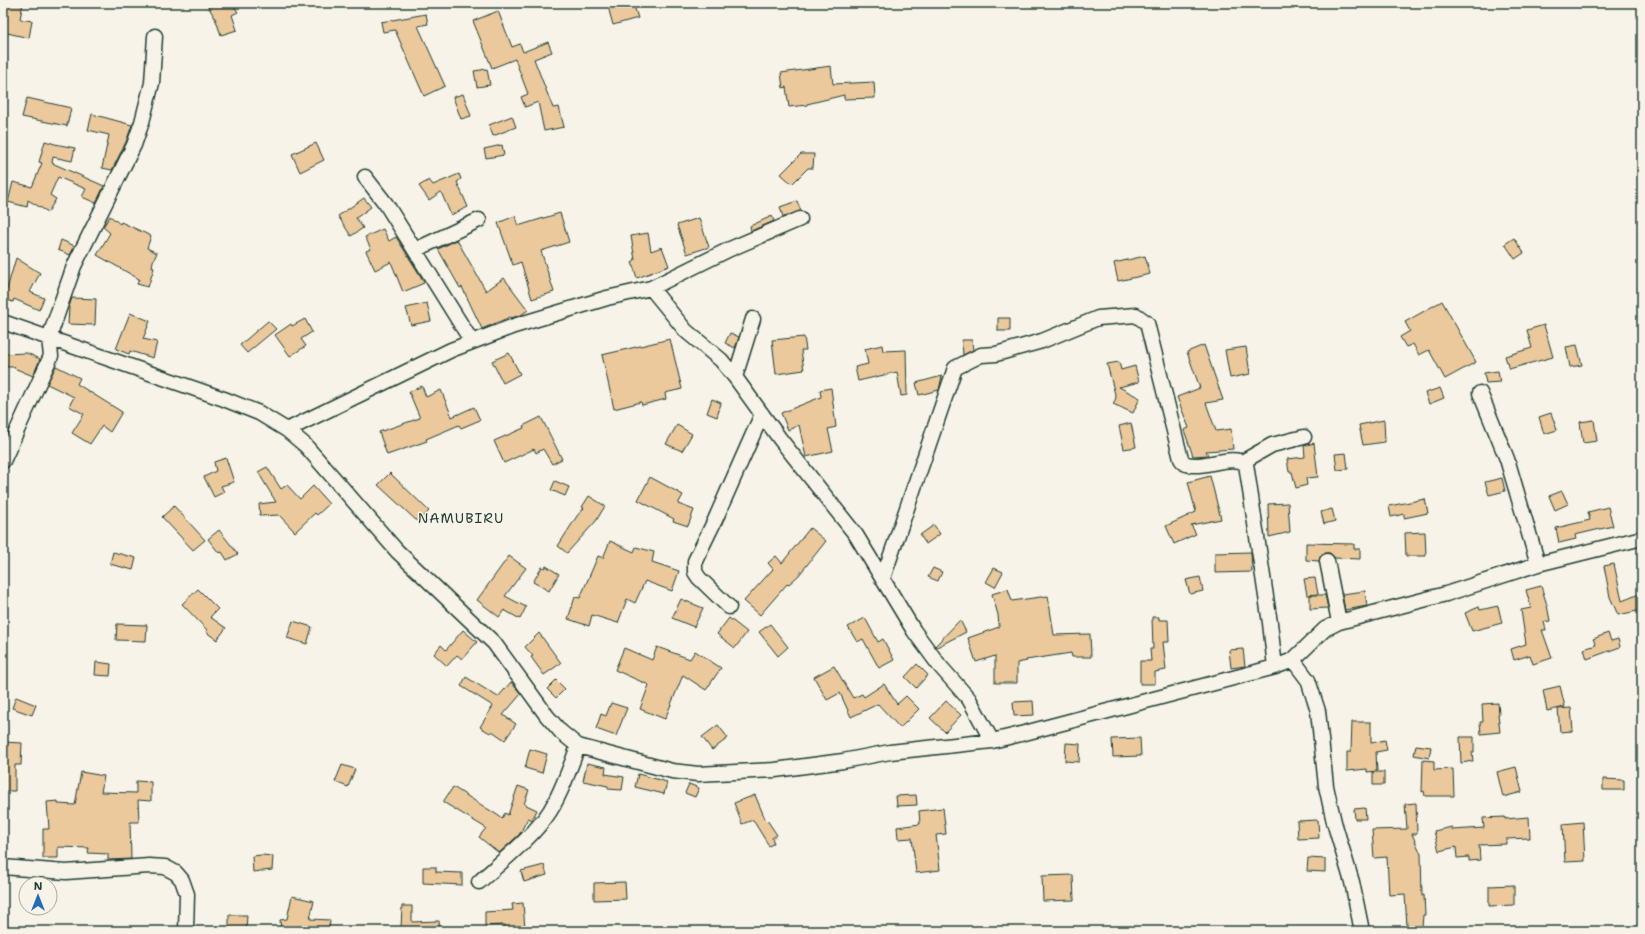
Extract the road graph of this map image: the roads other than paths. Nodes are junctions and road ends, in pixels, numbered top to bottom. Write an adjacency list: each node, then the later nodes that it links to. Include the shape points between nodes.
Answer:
1 (155, 36): 9 (street, via 152,83 137,137 74,266)
2 (365, 177): 5 (street, via 386,204)
3 (800, 219): 6 (street, via 730,249)
4 (479, 220): 5 (street)
5 (415, 250): 10 (street)
6 (651, 288): 10 (street, via 599,300 514,326); 11 (street, via 686,331 721,360)
7 (753, 319): 11 (street)
8 (3, 322): 9 (street)
9 (49, 338): 14 (street, via 224,398 259,413); 16 (street, via 51,356)
10 (472, 342): 14 (street, via 450,350)
11 (736, 377): 13 (street)
12 (1480, 392): 20 (street, via 1508,459)
13 (762, 414): 21 (street, via 856,535); 22 (street, via 695,561 694,568 699,578)
14 (287, 430): 27 (street, via 305,445 397,551 494,643 560,732)
15 (1304, 437): 17 (street, via 1272,445)
16 (3, 461)
17 (1242, 462): 21 (street, via 1236,460 1195,465 1184,463 1181,459 1147,323 1136,316 1098,318 1042,341 996,354 981,355 955,368); 25 (street, via 1247,468)
18 (1642, 538): 20 (street)
19 (1327, 561): 23 (street)
20 (1538, 564): 23 (street, via 1446,594)
21 (883, 578): 26 (street, via 914,631 969,699)
22 (729, 607)
23 (1339, 622): 24 (street, via 1325,629)
24 (1294, 660): 25 (street); 31 (street, via 1308,680 1318,711 1326,786 1352,882)
25 (1275, 667): 26 (street)
26 (992, 741): 27 (street, via 890,752 775,770 698,774 672,771)
27 (578, 746): 29 (street, via 550,811 537,827)
28 (3, 867): 30 (street, via 66,872 164,867 176,873 182,880 187,894)
29 (479, 882)
30 (186, 931)
31 (1362, 931)

